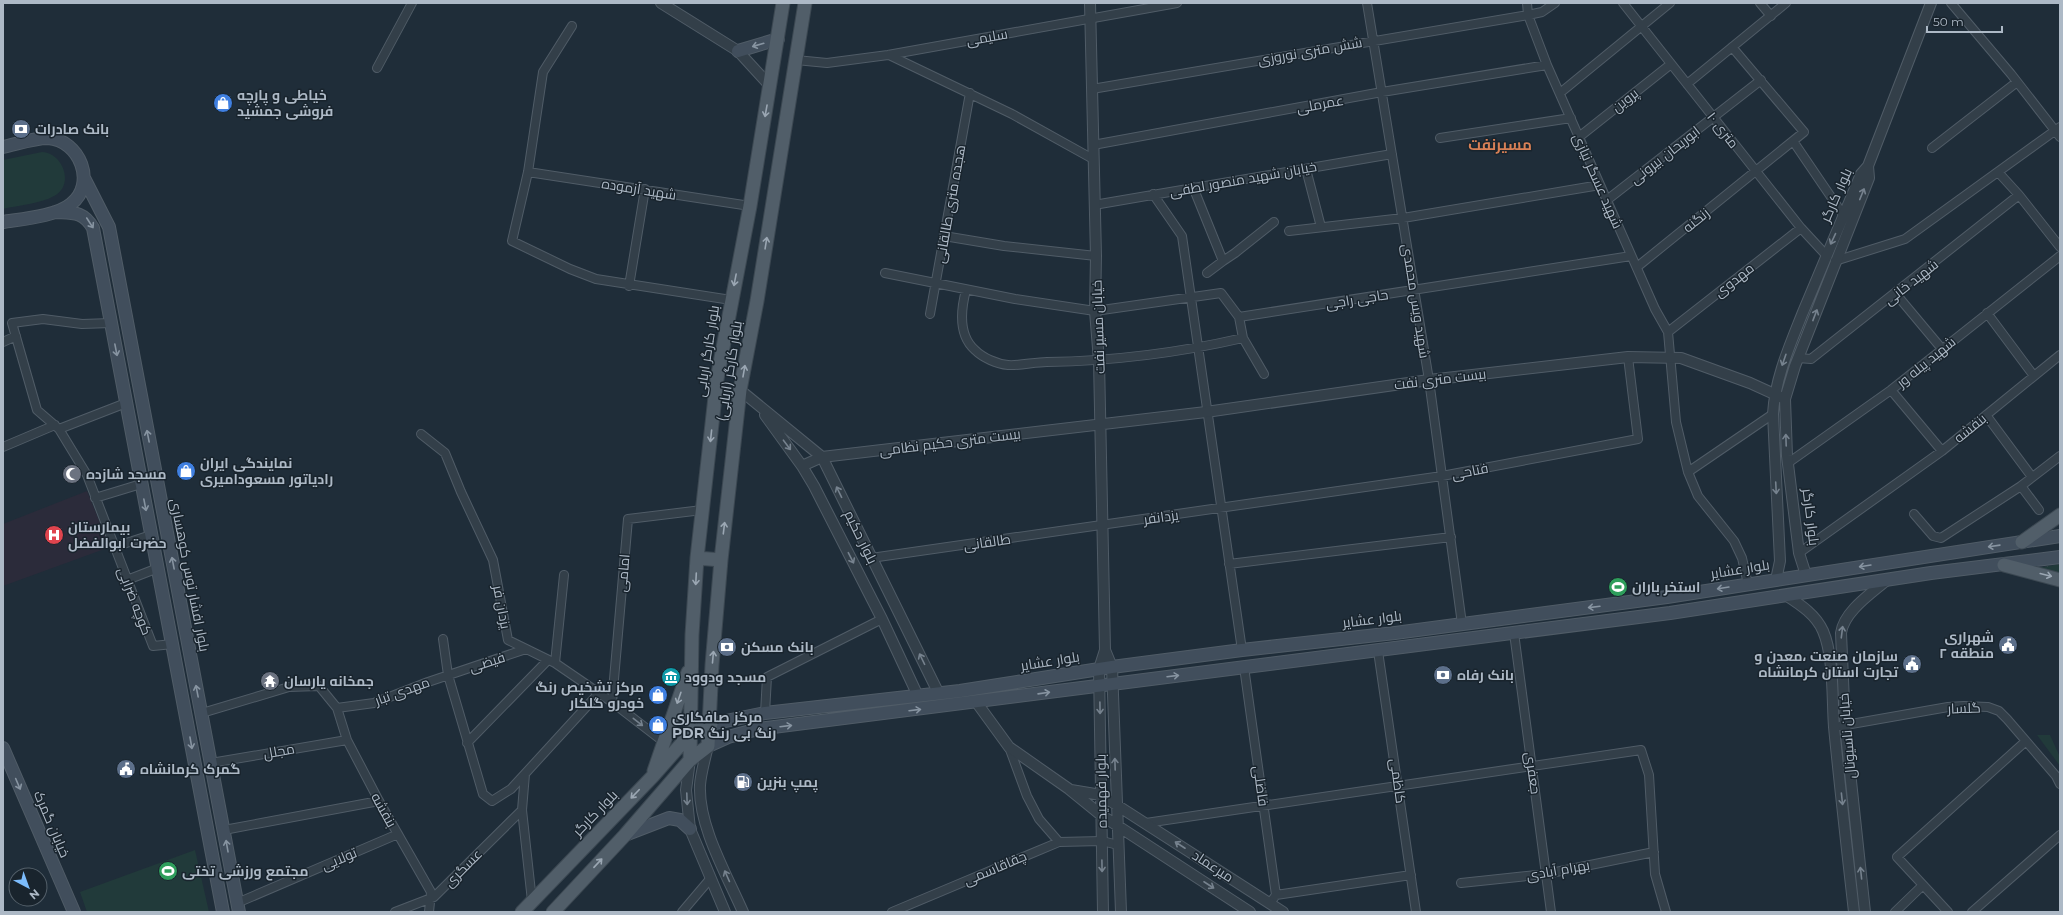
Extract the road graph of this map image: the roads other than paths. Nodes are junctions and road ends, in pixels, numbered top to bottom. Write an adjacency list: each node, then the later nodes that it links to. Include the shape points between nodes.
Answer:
1 (412, 3): 29 (street)
2 (660, 3): 24 (street)
3 (783, 3): 21 (main road, بلوار کارگر اربابی)
4 (805, 3): 26 (main road, بلوار کارگر (اربابی))
5 (1090, 3): 18 (street, خیابان مسیر نفت)
6 (1177, 3): 18 (street, سلیمی)
7 (1367, 3): 22 (street, شهید ویس محمدی)
8 (1527, 3): 16 (street, شهید عسگر نیازی)
9 (1555, 3): 16 (street, شش متری نوروزی, via 1542,12)
10 (1623, 3): 20 (street, ۱۰ متری)
11 (1670, 3): 20 (street)
12 (1760, 3): 17 (street)
13 (1786, 3): 17 (street)
14 (1931, 3): 49 (street)
15 (1951, 3): 31 (street)
16 (1528, 15): 22 (street, شش متری نوروزی); 28 (street, شهید عسگر نیازی)
17 (1771, 16): 23 (street)
18 (1090, 18): 25 (street, سلیمی); 34 (street, خیابان مسیر نفت)
19 (572, 26): 51 (street, via 543,72)
20 (1642, 27): 27 (street, ۱۰ متری); 37 (street)
21 (778, 40): 24 (main road, one-way to 24); 33 (main road, بلوار کارگر اربابی)
22 (1373, 41): 34 (street, شش متری نوروزی); 35 (street, شهید ویس محمدی)
23 (1732, 47): 30 (street); 32 (street)
24 (738, 51): 33 (street)
25 (888, 55): 26 (street, سلیمی, via 827,63); 36 (street)
26 (796, 60): 108 (main road, بلوار کارگر (اربابی), one-way to 26)
27 (1671, 64): 32 (street, ۱۰ متری); 41 (street, پروین)
28 (1547, 65): 35 (street, عمرملی); 37 (street, شهید عسگر نیازی)
29 (377, 68)
30 (1760, 80): 39 (street, ابوریحان بیرونی); 43 (street, via 1804,132)
31 (2017, 82): 40 (street); 46 (street)
32 (1687, 84): 39 (street, ۱۰ متری)
33 (770, 86): 62 (main road, بلوار کارگر اربابی, one-way to 62)
34 (1092, 89): 44 (street, خیابان مسیر نفت)
35 (1382, 92): 44 (street, عمرملی); 47 (street, شهید ویس محمدی)
36 (970, 93): 48 (street); 71 (street, هجده متری طالقانی)
37 (1560, 93): 38 (street, شهید عسگر نیازی)
38 (1571, 118): 41 (street, شهید عسگر نیازی); 42 (street)
39 (1713, 118): 52 (street, ۱۰ متری); 60 (street, ابوریحان بیرونی)
40 (2059, 131): 53 (street)
41 (1579, 136): 55 (street, شهید عسگر نیازی)
42 (1440, 138)
43 (1793, 141): 52 (street, زنگنه); 64 (street)
44 (1093, 145): 48 (street, خیابان مسیر نفت)
45 (3, 147): 54 (main road, via 48,138 60,141 71,147 79,156)
46 (1932, 148)
47 (1392, 154): 50 (street, خیابان شهید منصور لطفی); 65 (street, شهید ویس محمدی)
48 (1093, 159): 61 (street, خیابان مسیر نفت)
49 (1868, 166): 64 (street, بلوار کارگر, via 1861,174); 78 (street, بلوار کارگر, one-way to 49, via 1869,178)
50 (1306, 169): 56 (street, خیابان شهید منصور لطفی); 68 (street)
51 (528, 172): 57 (street, شهید آزموده); 83 (street, via 512,241 596,280)
52 (1756, 172): 69 (street, ۱۰ متری); 79 (street, زنگنه)
53 (1998, 172): 59 (street); 78 (street, via 1905,239)
54 (84, 178): 63 (main road, via 80,196 70,205); 182 (main road, بلوار افشار توس کوهساری, one-way to 54, via 109,226)
55 (1600, 185): 60 (street, شهید عسگر نیازی); 65 (street)
56 (1193, 188): 58 (street, خیابان شهید منصور لطفی); 77 (street)
57 (645, 190): 62 (street, شهید آزموده); 83 (street)
58 (1153, 194): 61 (street, خیابان شهید منصور لطفی); 87 (street, via 1182,236)
59 (2019, 195): 72 (street); 86 (street, شهید خانی)
60 (1607, 200): 75 (street, شهید عسگر نیازی)
61 (1094, 204): 74 (street, خیابان مسیر نفت)
62 (750, 206): 88 (main road, بلوار کارگر اربابی, one-way to 88)
63 (55, 212): 66 (main road); 93 (main road, one-way to 93, via 78,214 88,218 94,228)
64 (1844, 216): 73 (street, بلوار کارگر, one-way to 73)
65 (1403, 218): 68 (street); 85 (street, شهید ویس محمدی)
66 (3, 222)
67 (1274, 222): 77 (street)
68 (1321, 227): 70 (street)
69 (1801, 228): 73 (street, ۱۰ متری); 94 (street, مهدوی)
70 (1289, 231)
71 (944, 236): 74 (street, via 1004,246); 82 (street, هجده متری طالقانی)
72 (2060, 248)
73 (1826, 255): 78 (street); 110 (street, بلوار کارگر, one-way to 110, via 1784,361)
74 (1096, 256): 89 (street, خیابان مسیر نفت)
75 (1631, 256): 79 (street, شهید عسگر نیازی); 85 (street, حاجی راجی)
76 (2060, 256): 90 (street, شهید پیله ور)
77 (1223, 261): 81 (street)
78 (1835, 261): 103 (street, بلوار کارگر, one-way to 78)
79 (1637, 267): 94 (street, شهید عسگر نیازی)
80 (884, 273): 82 (street)
81 (1207, 273)
82 (935, 284): 84 (street); 91 (street, هجده متری طالقانی)
83 (630, 286): 88 (street)
84 (966, 290): 89 (street); 104 (street, via 961,308 964,331 974,350 992,361 1009,365 1029,362)
85 (1415, 291): 92 (street, حاجی راجی); 107 (street, شهید ویس محمدی)
86 (1896, 294): 99 (street); 103 (street, شهید خانی, via 1811,359)
87 (1192, 296): 89 (street); 92 (street, via 1221,292); 98 (street)
88 (731, 300): 133 (main road, بلوار کارگر اربابی, one-way to 133, via 717,379)
89 (1095, 311): 104 (street, خیابان مسیر نفت)
90 (1986, 313): 99 (street, شهید پیله ور); 106 (street)
91 (930, 314)
92 (1239, 317): 96 (street)
93 (111, 323): 95 (street, کوچه ضرابی, via 82,324 43,319 12,323); 113 (main road, one-way to 113)
94 (1668, 332): 102 (street, شهید عسگر نیازی)
95 (16, 336): 97 (street); 118 (street, کوچه ضرابی, via 37,410)
96 (1243, 338): 98 (street); 105 (street)
97 (3, 342)
98 (1198, 349): 104 (street); 114 (street)
99 (1942, 349): 109 (street, شهید پیله ور)
100 (2060, 355): 106 (street, بنفشه)
101 (1628, 357): 102 (street, بیست متری نفت); 107 (street, بیست متری نفت); 127 (street, فتاحی, via 1638,439)
102 (1670, 358): 110 (street, بیست متری نفت, via 1681,358 1743,380); 126 (street, شهید عسگر نیازی, via 1676,422)
103 (1798, 358): 111 (street, بلوار کارگر)
104 (1099, 361): 117 (street, خیابان مسیر نفت)
105 (1264, 374)
106 (2034, 376): 116 (street, بنفشه)
107 (1429, 380): 114 (street, بیست متری نفت); 127 (street, شهید ویس محمدی)
108 (740, 390): 112 (street, بلوار حکیم); 147 (main road, بلوار کارگر (اربابی), one-way to 108)
109 (1891, 390): 121 (street, بنفشه); 124 (street, شهید پیله ور)
110 (1774, 395): 111 (street, بیست متری نفت); 115 (street, بلوار کارگر)
111 (1785, 399): 124 (street, بلوار کارگر, one-way to 111)
112 (755, 402): 123 (street, بلوار حکیم); 125 (street, بلوار حکیم, one-way to 125)
113 (126, 403): 118 (street); 129 (main road)
114 (1206, 412): 117 (street, بیست متری نفت); 132 (street)
115 (1773, 414): 126 (street); 155 (street, بلوار کارگر, one-way to 155, via 1780,561)
116 (1986, 415): 121 (street, بنفشه); 128 (street)
117 (1100, 424): 123 (street, بیست متری حکیم نظامی); 137 (street, خیابان مسیر نفت)
118 (57, 427): 120 (street); 131 (street, کوچه ضرابی, via 87,475)
119 (421, 434): 164 (street, یزدان فر, via 445,453 493,560 508,640)
120 (3, 447)
121 (1942, 451): 143 (street)
122 (2060, 456): 128 (street)
123 (822, 457): 125 (street, بیست متری حکیم نظامی); 146 (street, بلوار حکیم, one-way to 123)
124 (1788, 463): 143 (street, بلوار کارگر)
125 (802, 466): 159 (street, بلوار حکیم, one-way to 159)
126 (1688, 472): 157 (street, شهید عسگر نیازی, via 1698,496 1734,541 1742,558)
127 (1442, 476): 132 (street, فتاحی); 140 (street, شهید ویس محمدی)
128 (2032, 477): 130 (street)
129 (141, 484): 131 (street); 138 (main road, one-way to 138)
130 (2020, 486): 134 (street); 135 (street, via 1941,538 1933,536)
131 (95, 498): 142 (street, کوچه ضرابی)
132 (1220, 509): 137 (street, یزدانفر); 148 (street)
133 (702, 510): 145 (main road, بلوار کارگر اربابی); 179 (street, امامی, via 628,519)
134 (2039, 510)
135 (1914, 514)
136 (2060, 515): 141 (main road)
137 (1103, 526): 146 (street, طالقانی); 165 (street, خیابان مسیر نفت)
138 (151, 534): 142 (street); 150 (main road)
139 (2060, 536): 141 (main road, بلوار عشایر)
140 (1450, 537): 148 (street); 160 (street, شهید ویس محمدی)
141 (2022, 542): 152 (main road, بلوار عشایر, one-way to 152)
142 (114, 547): 154 (street, کوچه ضرابی)
143 (1799, 553): 152 (street, بلوار کارگر)
144 (2060, 557): 149 (main road)
145 (697, 558): 147 (main road); 168 (main road, بلوار کارگر اربابی, one-way to 168)
146 (872, 558): 177 (street, بلوار حکیم, one-way to 146)
147 (721, 560): 184 (main road, بلوار کارگر (اربابی), one-way to 147, via 711,679)
148 (1229, 564): 166 (street)
149 (2004, 565): 153 (main road); 156 (main road, one-way to 156)
150 (158, 568): 154 (street); 163 (main road)
151 (564, 575): 169 (street)
152 (1806, 575): 155 (main road, بلوار عشایر)
153 (1888, 579): 158 (main road); 185 (street, خیابان ناسیونال, one-way to 153, via 1842,628 1852,613)
154 (127, 580): 163 (street, کوچه ضرابی, via 153,646)
155 (1776, 580): 157 (main road, بلوار عشایر)
156 (2060, 580)
157 (1748, 584): 160 (main road, بلوار عشایر, one-way to 160)
158 (1787, 596): 161 (main road); 186 (street, خیابان ناسیونال, via 1813,615 1824,633 1828,647)
159 (882, 619): 178 (street, بلوار حکیم); 183 (street, via 767,676)
160 (1462, 624): 166 (main road, بلوار عشایر)
161 (1514, 633): 167 (main road); 197 (street, جعفری)
162 (443, 639): 173 (street)
163 (173, 644): 234 (main road, one-way to 234)
164 (526, 649): 169 (street, یزدان فر); 173 (street, فیضی)
165 (1105, 650): 170 (street, خیابان مسیر نفت); 172 (street, خیابان مسیر نفت)
166 (1242, 650): 170 (main road, بلوار عشایر)
167 (1378, 651): 171 (main road); 201 (street, کاظمی)
168 (692, 661): 187 (main road, بلوار کارگر اربابی); 190 (main road, one-way to 190)
169 (551, 662): 176 (street, یزدان فر); 191 (street)
170 (1112, 667): 172 (main road, بلوار عشایر); 174 (street, بلوار فهمیده)
171 (1244, 667): 174 (main road, one-way to 171); 206 (street, فاضلی)
172 (1099, 669): 175 (street, بلوار فهمیده); 177 (main road, بلوار عشایر)
173 (448, 675): 181 (street, مهدی تبار, via 374,703); 191 (street)
174 (1112, 684): 175 (main road); 205 (street, بلوار فهمیده, one-way to 174)
175 (1099, 685): 180 (main road, one-way to 175); 203 (street, بلوار فهمیده, one-way to 203)
176 (599, 693): 179 (street, یزدان فر); 198 (street)
177 (939, 694): 178 (main road, بلوار عشایر)
178 (918, 696): 183 (main road, بلوار عشایر)
179 (612, 702): 190 (street, یزدان فر, one-way to 190)
180 (977, 703): 192 (main road, one-way to 180, via 728,737 758,730); 193 (street, میرعماد)
181 (337, 708): 182 (street, via 319,686 289,687); 188 (street, بنفشه)
182 (202, 713): 196 (main road, بلوار افشار توس کوهساری)
183 (765, 713): 184 (main road, بلوار عشایر)
184 (711, 724): 187 (main road, بلوار عشایر); 192 (main road, بلوار کارگر (اربابی))
185 (1845, 725): 186 (street, گلسار); 189 (street, گلسار, via 1948,707 1977,706 1999,711); 251 (street, خیابان ناسیونال, one-way to 185)
186 (1834, 727): 250 (street, خیابان ناسیونال, one-way to 250)
187 (690, 734): 195 (main road, بلوار کارگر اربابی); 199 (main road, بلوار کارگر)
188 (347, 740): 196 (street, مجلل); 204 (street, بنفشه)
189 (2026, 741): 200 (street, گلسار); 226 (street, via 1897,857)
190 (664, 742): 199 (main road)
191 (468, 743): 198 (street, via 483,794 492,801 511,789)
192 (708, 746): 195 (main road); 241 (street, one-way to 192, via 714,848 704,816 700,786)
193 (1009, 747): 202 (street, میرعماد); 217 (street, via 1033,808)
194 (3, 748): 233 (main road, خیابان گمرک, one-way to 233)
195 (690, 760): 211 (street, one-way to 211, via 686,790); 215 (main road)
196 (211, 763): 212 (main road, بلوار افشار توس کوهساری)
197 (1532, 766): 201 (street); 219 (street, via 1642,750 1649,775); 221 (street, جعفری)
198 (525, 774): 207 (street)
199 (653, 776): 220 (main road, بلوار کارگر, one-way to 220)
200 (2060, 784)
201 (1399, 786): 206 (street); 222 (street, کاظمی)
202 (1069, 789): 203 (street, میرعماد); 208 (street, میرعماد)
203 (1101, 795): 205 (street, میرعماد); 208 (street, بلوار فهمیده)
204 (378, 801): 212 (street); 213 (street, بنفشه)
205 (1116, 803): 209 (street, میرعماد); 210 (street, بلوار فهمیده)
206 (1264, 806): 209 (street); 229 (street, فاضلی)
207 (522, 810): 228 (street, عسگری, via 434,897); 230 (street)
208 (1101, 815): 210 (street, میرعماد); 216 (street, بلوار فهمیده)
209 (1145, 822): 227 (street, میرعماد, one-way to 209)
210 (1118, 826): 218 (street, بلوار فهمیده); 231 (street, میرعماد, one-way to 231)
211 (690, 829): 215 (main road, via 680,820 669,818); 224 (street)
212 (224, 830): 232 (main road, بلوار افشار توس کوهساری, one-way to 212)
213 (398, 834): 228 (street, بنفشه, via 431,892); 232 (street, تولایی)
214 (2060, 834): 254 (street)
215 (625, 835): 223 (main road, one-way to 215)
216 (1102, 841): 217 (street, چقاقاسمی); 218 (street, چقاقاسمی); 243 (street, بلوار فهمیده, one-way to 243)
217 (1059, 842): 242 (street, چقاقاسمی)
218 (1118, 845): 244 (street, بلوار فهمیده)
219 (1654, 852): 221 (street, بهرام آبادی); 249 (street, via 1655,874)
220 (572, 860): 223 (main road); 230 (main road, بلوار کارگر)
221 (1546, 874): 225 (street, بهرام آبادی); 248 (street, جعفری)
222 (1411, 875): 229 (street); 247 (street, کاظمی)
223 (587, 876): 238 (main road)
224 (710, 879): 239 (street); 240 (street)
225 (1460, 883)
226 (1923, 886): 252 (street); 253 (street)
227 (1245, 887): 229 (street, میرعماد); 231 (street)
228 (430, 898): 235 (street, عسگری); 236 (street, بنفشه)
229 (1273, 899): 246 (street, میرعماد)
230 (532, 901): 237 (main road, بلوار کارگر)
231 (1236, 902): 245 (street, میرعماد)
232 (238, 907)
233 (74, 912)
234 (223, 912)
235 (395, 912)
236 (429, 912)
237 (522, 912)
238 (553, 912)
239 (682, 912)
240 (725, 912)
241 (743, 912)
242 (892, 912)
243 (1103, 912)
244 (1121, 912)
245 (1250, 912)
246 (1283, 912)
247 (1416, 912)
248 (1552, 912)
249 (1666, 912)
250 (1854, 912)
251 (1865, 912)
252 (1895, 912)
253 (1948, 912)
254 (1972, 912)

